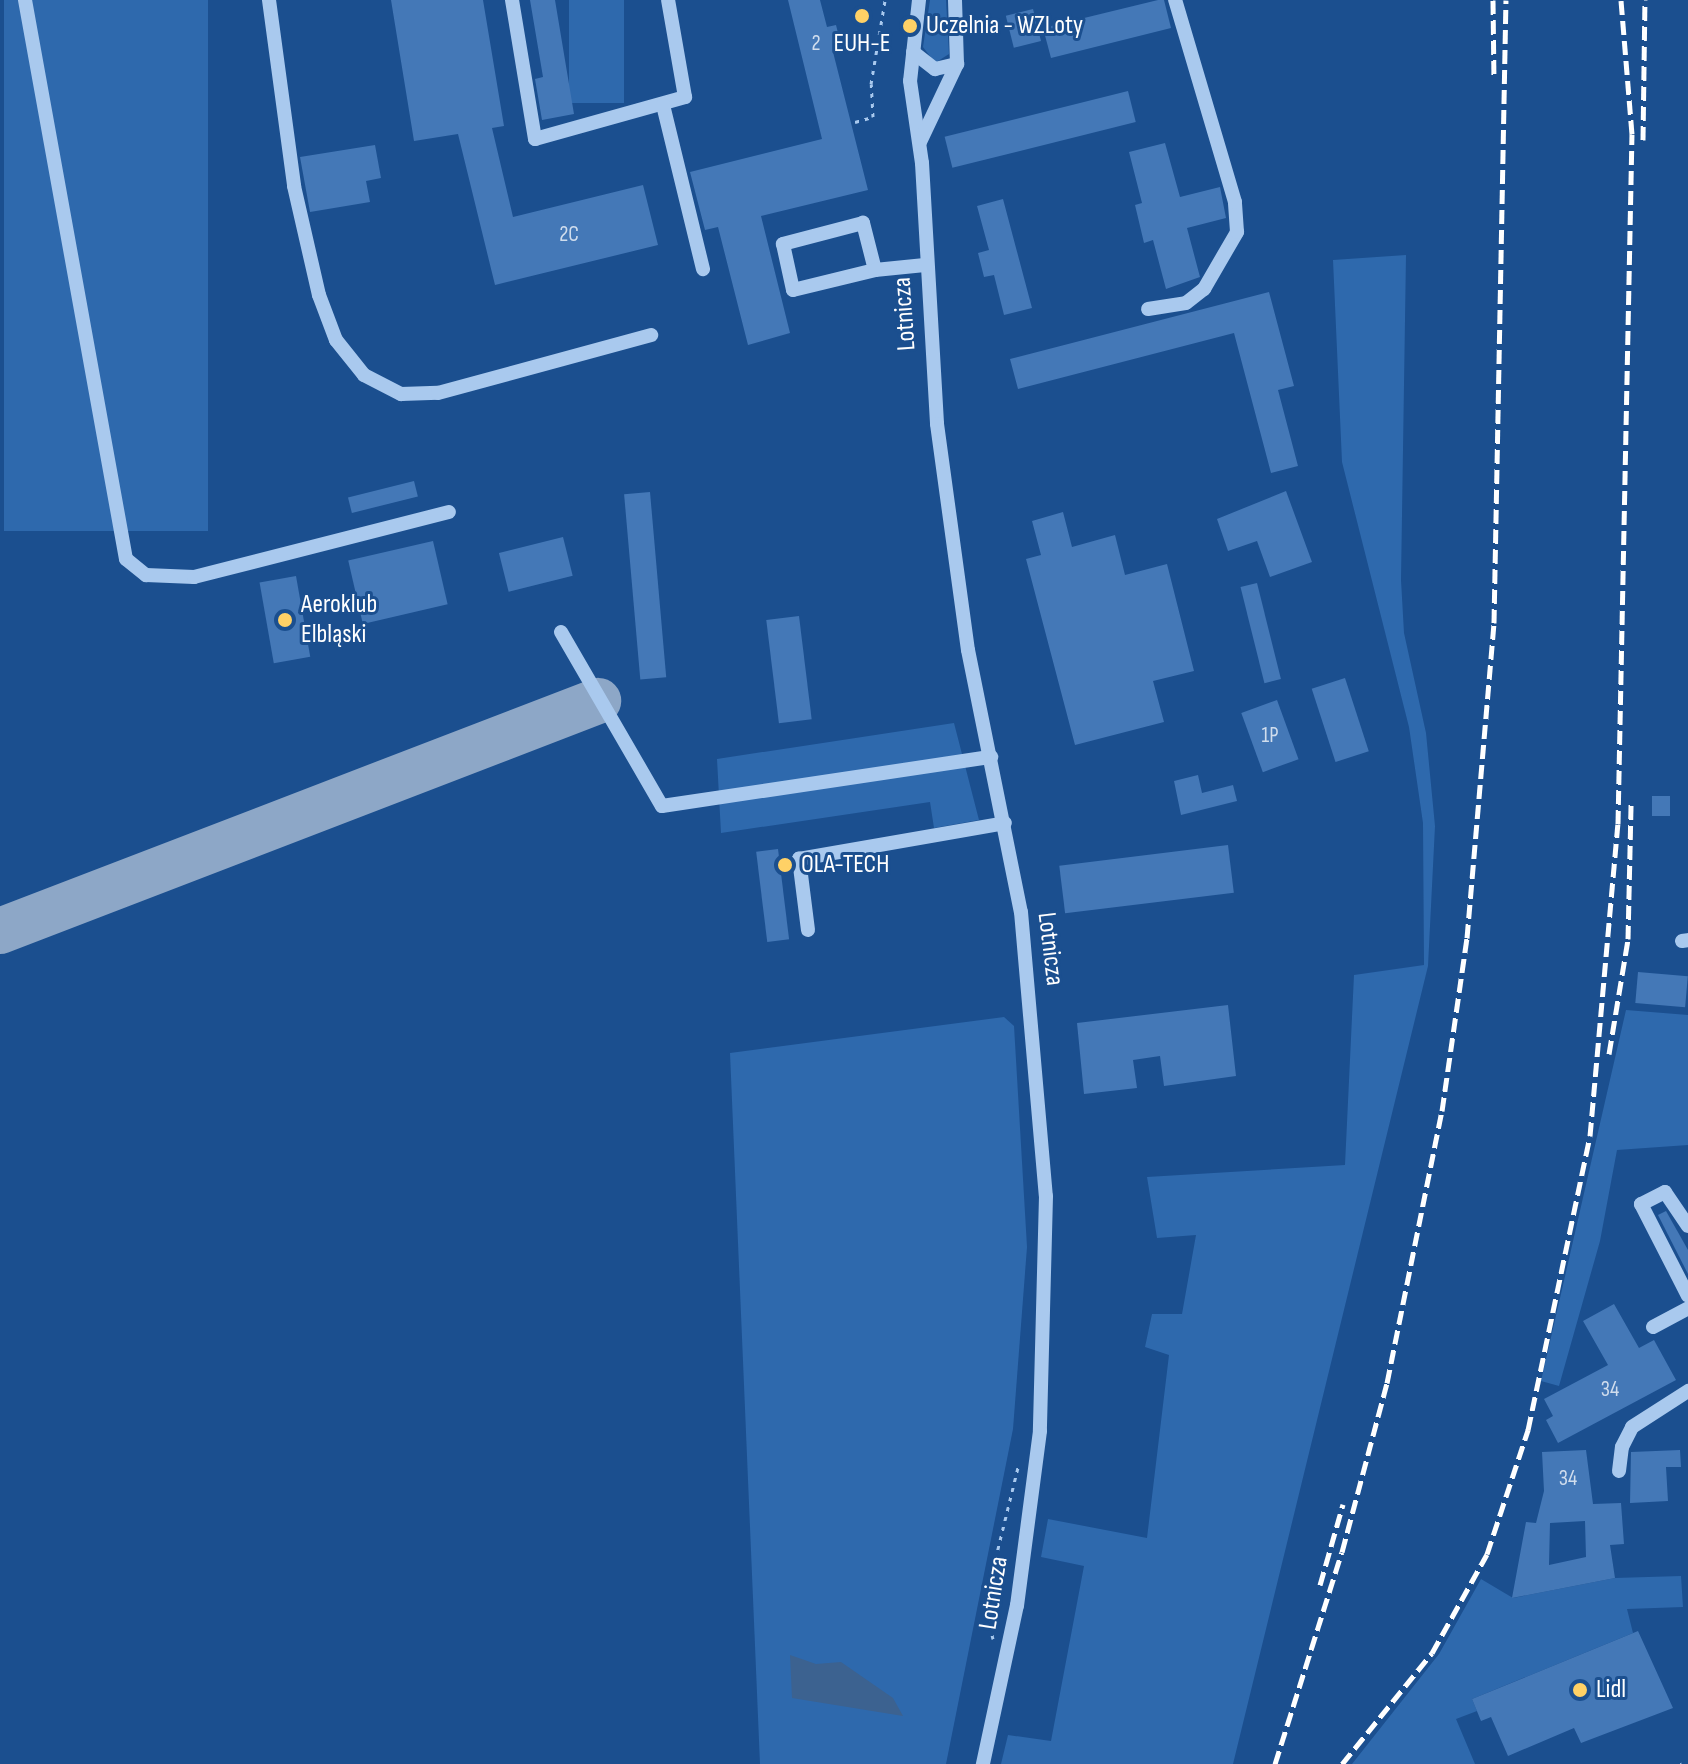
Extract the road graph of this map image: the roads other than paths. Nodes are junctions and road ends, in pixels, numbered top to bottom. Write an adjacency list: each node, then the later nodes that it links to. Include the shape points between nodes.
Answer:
1 (25, 0): 17 (street, via 126,559 146,575 194,577)
2 (269, 0): 16 (street, via 294,186 319,295 336,340 364,375 401,394 438,393)
3 (512, 0): 10 (street, via 535,139)
4 (668, 0): 10 (street, via 685,97)
5 (919, 0): 8 (street, Lotnicza)
6 (955, 0): 9 (street)
7 (1175, 0): 15 (street, via 1235,202 1237,232 1204,289 1186,303)
8 (913, 52): 9 (street, via 935,69); 11 (street, Lotnicza, via 910,81)
9 (957, 64): 11 (street, Lotnicza)
10 (663, 105): 13 (street)
11 (920, 142): 12 (street, Lotnicza)
12 (925, 265): 14 (street); 19 (street, Lotnicza, via 950,543)
13 (703, 269)
14 (875, 270): 14 (street, via 793,290 783,244 863,223)
15 (1148, 309)
16 (651, 335)
17 (449, 512)
18 (561, 632): 19 (street, via 662,806)
19 (991, 757): 20 (street, Lotnicza)
20 (1005, 823): 21 (street, via 799,859); 28 (street, Lotnicza, via 1036,1035 1046,1275 1032,1504)
21 (808, 930)
22 (1688, 1226): 23 (street, via 1665,1192 1641,1204)
23 (1688, 1296)
24 (1688, 1308): 25 (street)
25 (1653, 1327)
26 (1688, 1391): 27 (street, via 1632,1427)
27 (1619, 1471)
28 (983, 1764)

